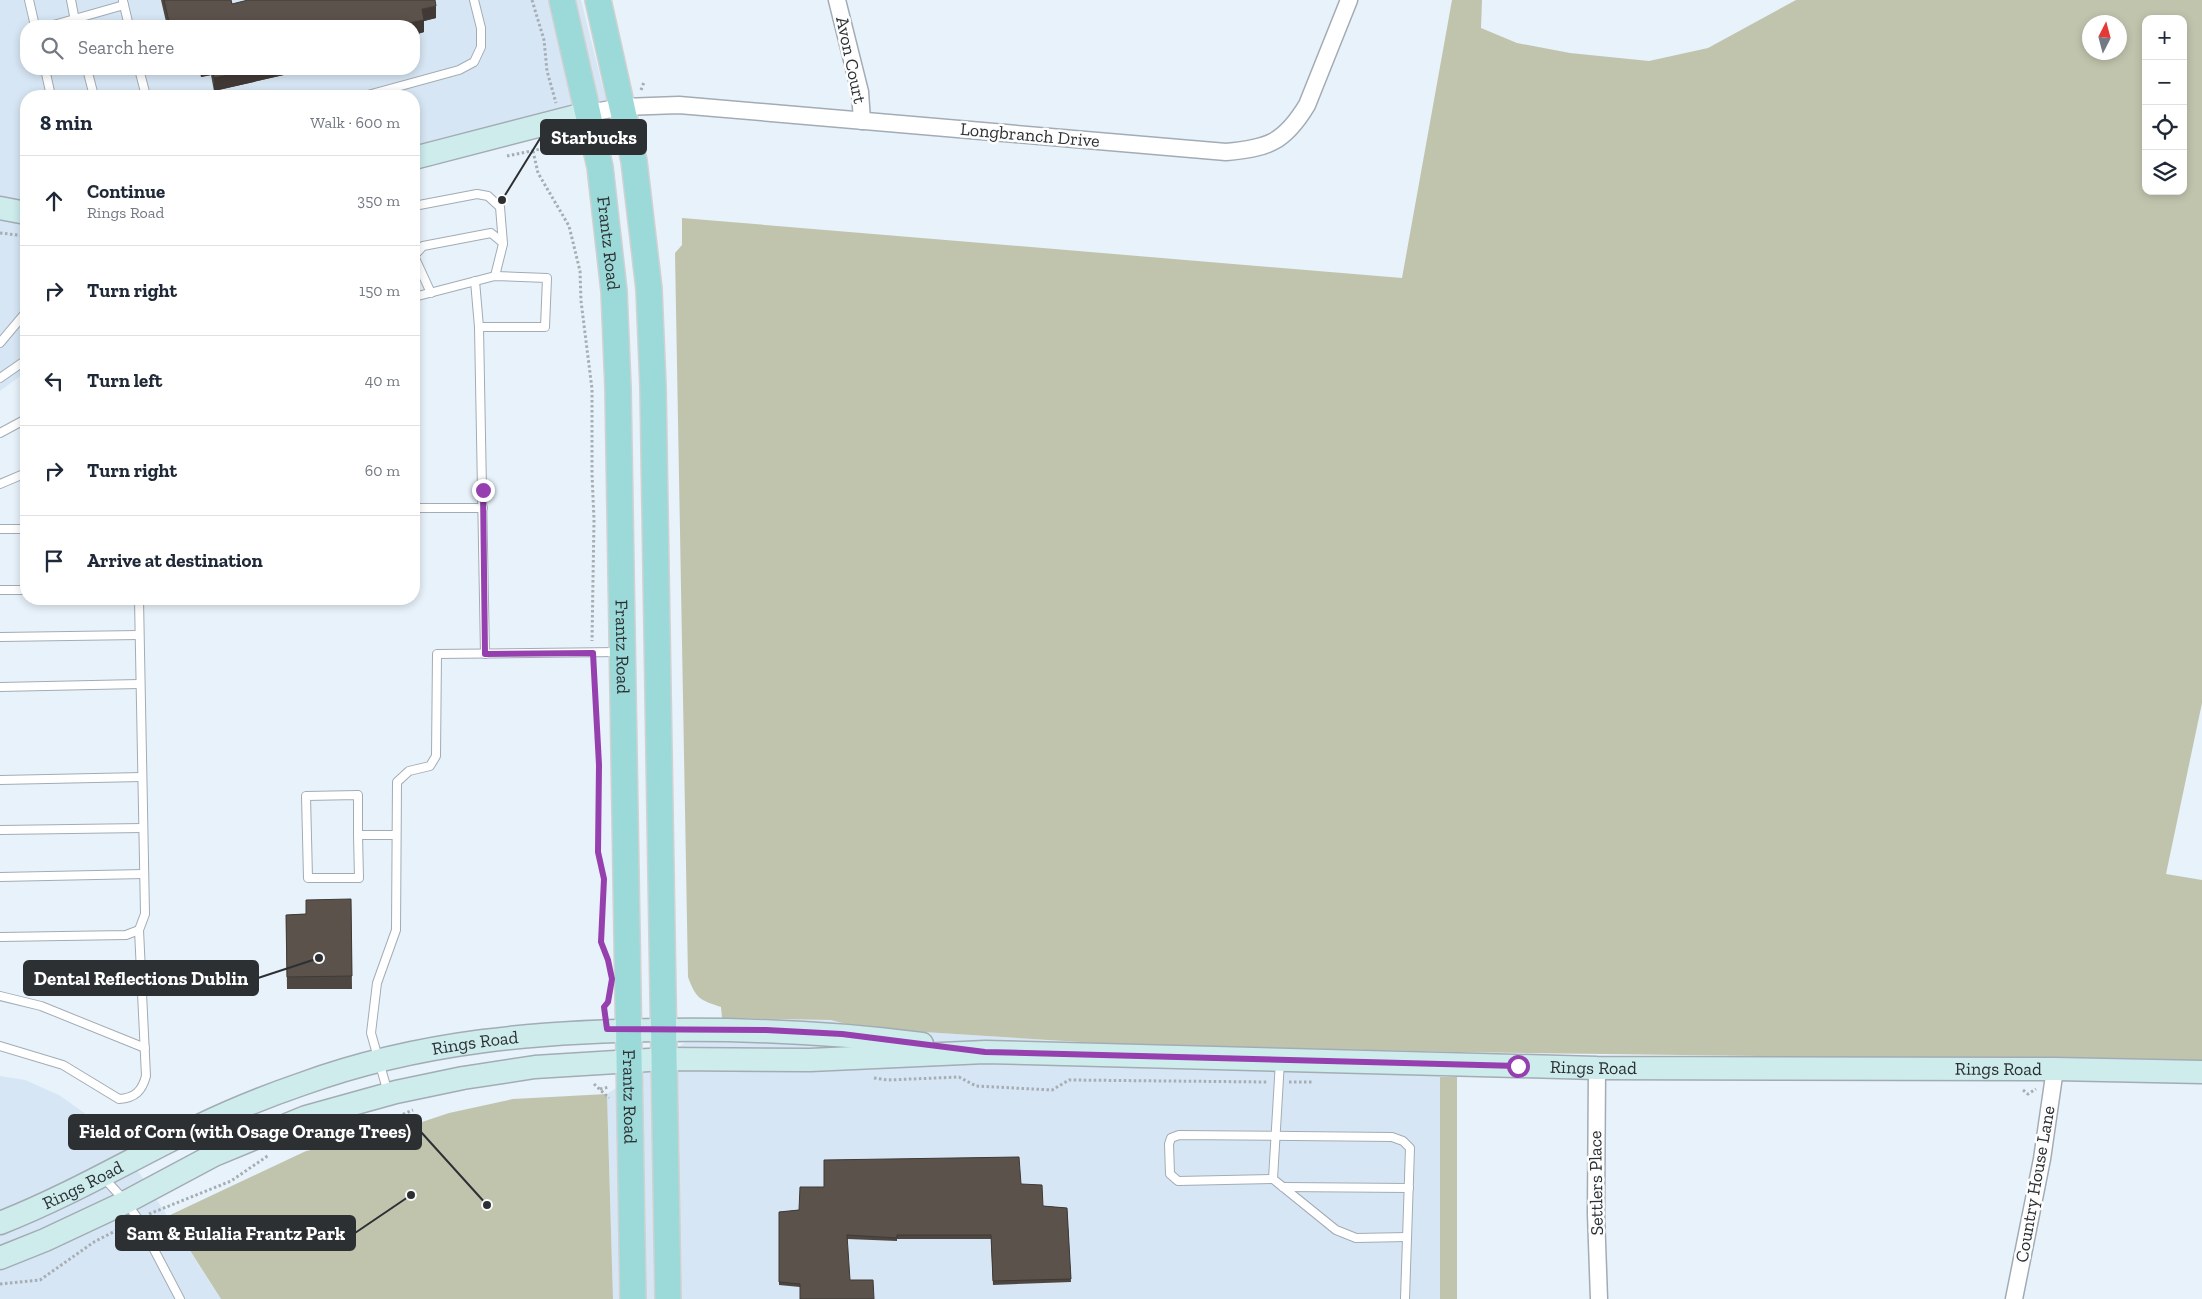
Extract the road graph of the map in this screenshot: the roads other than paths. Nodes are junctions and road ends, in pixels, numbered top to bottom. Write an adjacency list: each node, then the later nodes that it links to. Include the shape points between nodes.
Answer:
1 (29, 0): 10 (lane)
2 (71, 0): 11 (lane)
3 (474, 0): 20 (lane, via 481,28 481,47 474,62 460,70)
4 (562, 0): 22 (main road, Frantz Road)
5 (568, 0): 21 (main road)
6 (598, 0): 21 (main road, Frantz Road)
7 (837, 0): 23 (street, Avon Court, via 860,92)
8 (1349, 0): 23 (street, Longbranch Drive, via 1307,105 1288,132 1259,148 1226,152)
9 (124, 2): 12 (lane); 13 (lane)
10 (34, 20)
11 (75, 20)
12 (83, 20)
13 (128, 20)
14 (46, 75): 17 (lane)
15 (89, 75): 18 (lane)
16 (141, 75): 19 (lane)
17 (50, 90)
18 (92, 90)
19 (145, 90)
20 (386, 90)
21 (623, 107): 22 (street, Longbranch Drive); 23 (street, Longbranch Drive, via 679,105); 31 (main road, Frantz Road, via 634,161)
22 (588, 113): 24 (main road); 31 (main road, via 606,133 632,232); 54 (main road, Frantz Road, via 600,167 614,291)
23 (862, 121)
24 (420, 156)
25 (420, 205): 28 (lane, via 477,194 488,196 500,207)
26 (0, 208): 27 (main road)
27 (20, 212)
28 (503, 244): 29 (lane, via 491,233 423,246); 32 (lane)
29 (420, 249)
30 (420, 269): 34 (lane)
31 (647, 274): 70 (main road, Frantz Road, via 653,387)
32 (495, 276): 33 (lane); 37 (lane, via 547,278 544,327)
33 (475, 281): 34 (lane); 37 (lane)
34 (431, 292): 35 (lane)
35 (420, 295)
36 (20, 319): 38 (lane)
37 (479, 327): 46 (lane)
38 (0, 343)
39 (20, 364): 40 (lane)
40 (0, 378)
41 (20, 422): 42 (lane)
42 (0, 433)
43 (20, 476): 44 (lane)
44 (0, 484)
45 (420, 508): 46 (lane)
46 (483, 508): 55 (lane)
47 (0, 529): 48 (lane)
48 (20, 529)
49 (0, 590): 50 (lane)
50 (20, 590)
51 (139, 605): 52 (lane)
52 (139, 635): 53 (lane); 56 (lane)
53 (0, 637)
54 (623, 652): 55 (lane); 69 (main road, Frantz Road)
55 (485, 654): 63 (lane, via 437,654 436,756 430,766 409,771 397,782)
56 (140, 684): 57 (lane); 58 (lane)
57 (0, 687)
58 (142, 777): 59 (lane); 60 (lane)
59 (0, 780)
60 (143, 828): 61 (lane); 64 (lane)
61 (0, 830)
62 (358, 835): 62 (lane, via 358,795 306,796 308,878 359,878); 63 (lane)
63 (396, 835): 74 (lane, via 396,930 377,983 371,1033)
64 (144, 874): 65 (lane); 66 (lane, via 145,914)
65 (0, 877)
66 (139, 930): 67 (lane, via 126,935); 72 (lane)
67 (0, 937)
68 (0, 996): 72 (lane, via 41,1006)
69 (629, 1030): 70 (main road, Rings Road); 74 (main road, Rings Road, via 525,1035); 77 (main road, Frantz Road)
70 (664, 1030): 73 (main road, Rings Road, via 842,1034); 75 (main road, Frantz Road)
71 (0, 1046): 72 (lane, via 63,1065 119,1099 129,1098 142,1090 146,1076)
72 (145, 1048)
73 (985, 1052): 75 (main road, Rings Road, via 810,1060); 76 (main road, Rings Road)
74 (378, 1059): 81 (lane); 83 (main road, Rings Road, via 231,1112)
75 (665, 1059): 77 (main road, Rings Road); 93 (main road, Frantz Road)
76 (1280, 1060): 78 (main road, Rings Road); 82 (lane)
77 (618, 1061): 81 (main road, Rings Road, via 535,1067 463,1078); 92 (main road, Frantz Road)
78 (1597, 1068): 79 (main road, Rings Road); 95 (street, Settlers Place)
79 (2055, 1069): 80 (main road, Rings Road); 96 (street, Country House Lane, via 2042,1159)
80 (2202, 1072)
81 (389, 1095): 87 (main road, Rings Road, via 306,1117 214,1155)
82 (1276, 1137): 84 (lane); 84 (lane, via 1179,1135 1171,1138 1169,1144 1170,1174 1178,1181); 86 (lane, via 1392,1137 1403,1141 1410,1148)
83 (103, 1177): 87 (lane); 88 (main road, Rings Road)
84 (1273, 1179): 85 (lane)
85 (1283, 1187): 86 (lane); 89 (lane, via 1336,1230 1356,1238)
86 (1409, 1188): 89 (lane)
87 (132, 1211): 90 (main road, Rings Road); 91 (lane)
88 (0, 1223)
89 (1407, 1237): 94 (lane)
90 (0, 1258)
91 (180, 1299)
92 (633, 1299)
93 (668, 1299)
94 (1406, 1299)
95 (1599, 1299)
96 (2014, 1299)

